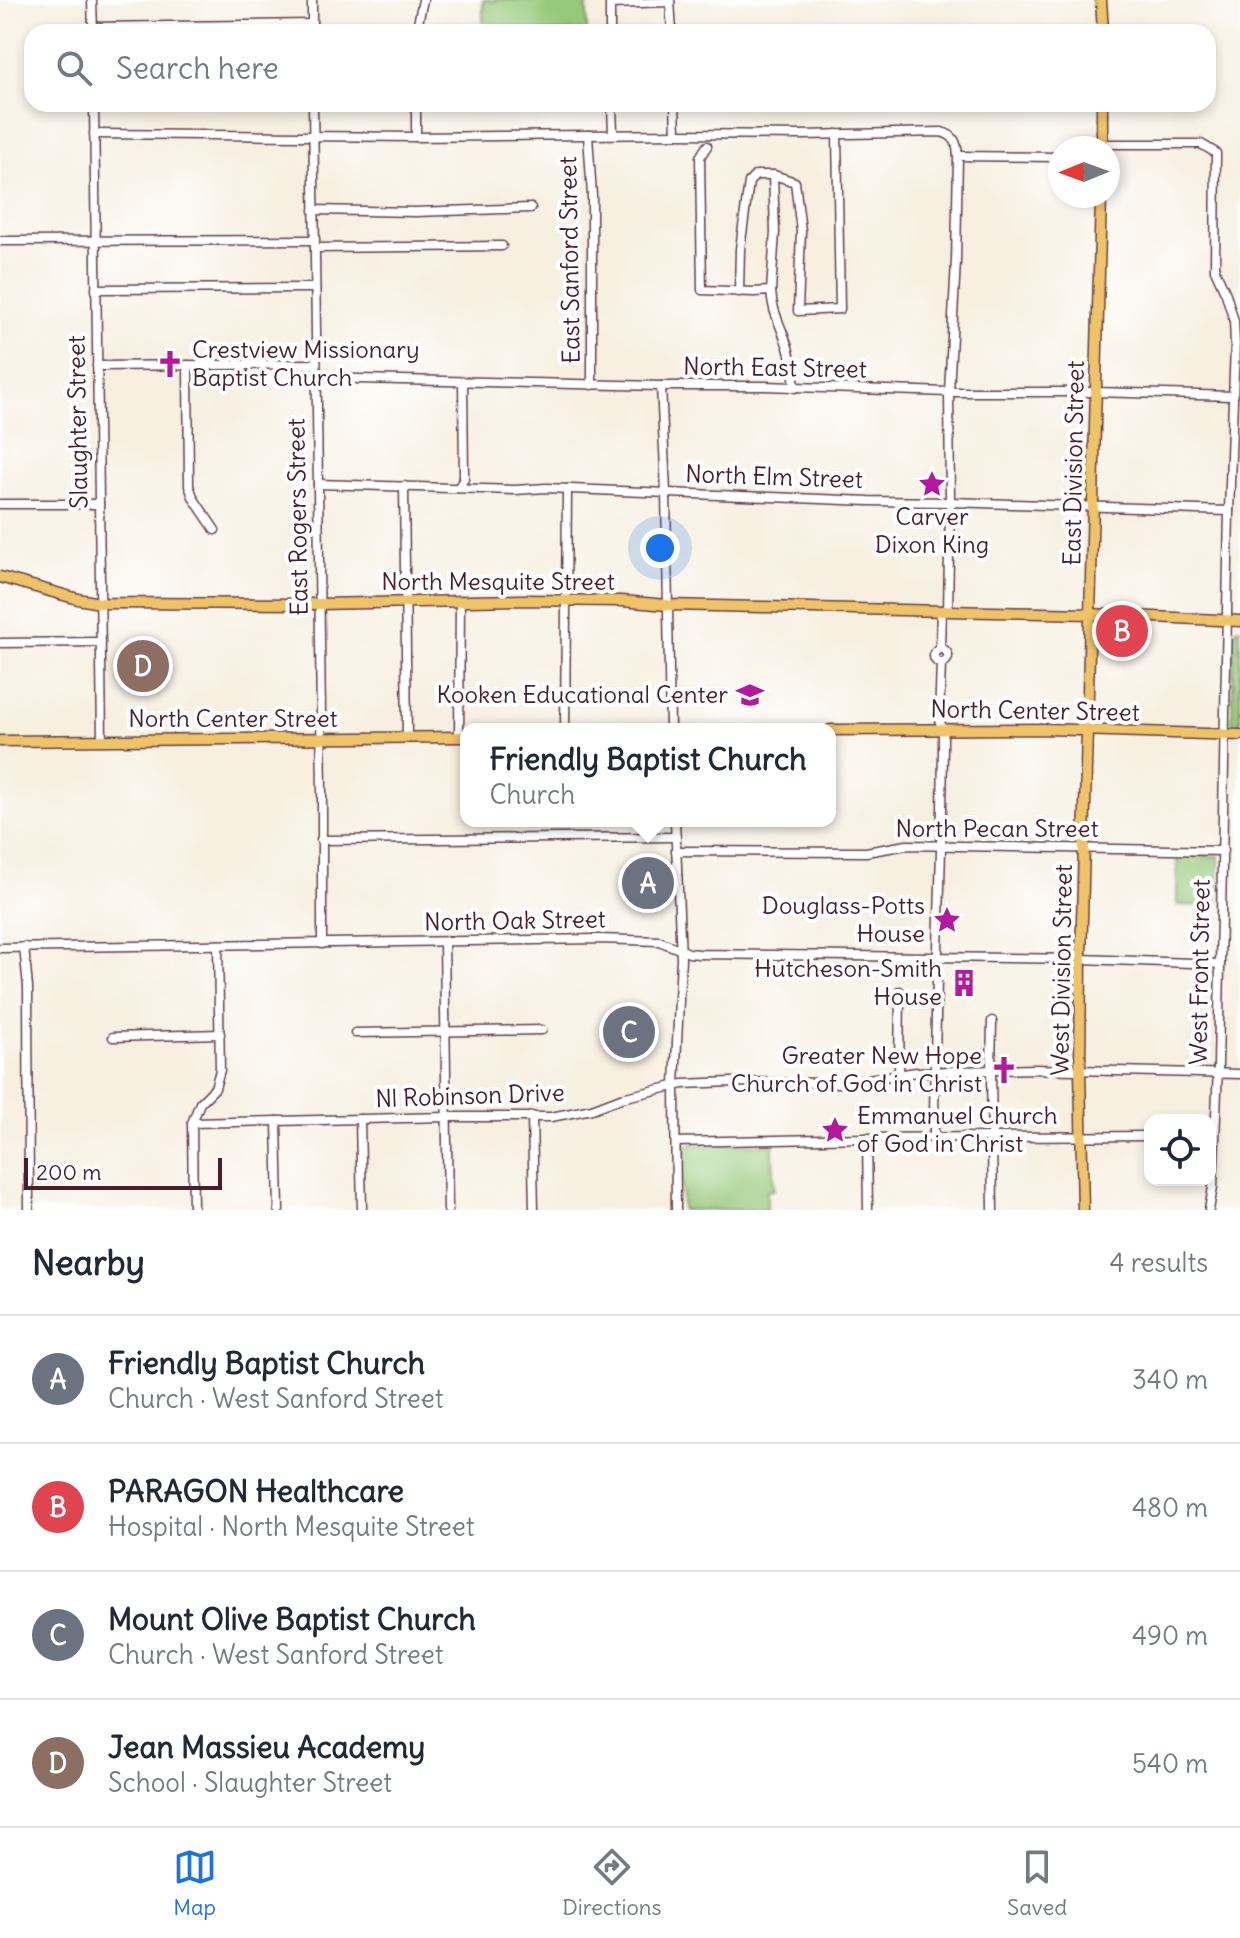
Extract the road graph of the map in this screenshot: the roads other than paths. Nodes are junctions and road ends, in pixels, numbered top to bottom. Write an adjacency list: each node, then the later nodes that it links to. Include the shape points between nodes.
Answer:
1 (92, 0): 6 (street)
2 (312, 0): 7 (street)
3 (423, 0): 8 (street)
4 (1101, 0): 11 (main road)
5 (670, 1): 9 (street, via 610,4); 10 (street)
6 (93, 24)
7 (312, 24)
8 (418, 24)
9 (610, 24)
10 (671, 24)
11 (1102, 24)
12 (94, 112): 18 (street, Slaughter Street)
13 (313, 112): 22 (street, East Rogers Street)
14 (416, 112): 25 (street)
15 (612, 112): 19 (street)
16 (675, 112): 20 (street)
17 (1102, 112): 24 (main road)
18 (94, 134): 22 (street); 34 (street, Slaughter Street)
19 (613, 134): 20 (street); 23 (street)
20 (676, 134): 21 (street)
21 (837, 134): 28 (street, via 941,132 953,137); 30 (street, via 840,309 798,311 801,231 795,182)
22 (314, 135): 25 (street); 33 (street, East Rogers Street)
23 (588, 135): 25 (street); 47 (street, East Sanford Street)
24 (1102, 136)
25 (416, 137)
26 (707, 146): 41 (street, via 700,157 702,290)
27 (1120, 146): 52 (street, West Front Street, via 1201,144 1216,153 1214,259 1234,321)
28 (958, 156): 29 (street); 50 (street)
29 (1048, 157)
30 (773, 175): 40 (street); 41 (street, via 756,175 749,182)
31 (531, 208): 33 (street)
32 (1101, 208): 51 (main road, East Division Street)
33 (314, 210): 36 (street, East Rogers Street)
34 (95, 240): 35 (street); 36 (street); 39 (street, Slaughter Street)
35 (0, 241)
36 (315, 244): 37 (street); 38 (street, East Rogers Street)
37 (502, 246)
38 (315, 288): 39 (street); 42 (street, East Rogers Street)
39 (96, 289): 44 (street, Slaughter Street)
40 (771, 291): 41 (street); 49 (street)
41 (739, 292)
42 (316, 364): 43 (street); 45 (street, East Rogers Street)
43 (188, 365): 44 (street); 63 (street, via 189,486)
44 (97, 366): 60 (street, Slaughter Street)
45 (316, 378): 46 (street, North East Street); 53 (street, East Rogers Street)
46 (463, 381): 47 (street, North East Street); 55 (street, via 464,479)
47 (592, 385): 48 (street, North East Street)
48 (661, 386): 49 (street, North East Street); 57 (street)
49 (795, 388): 50 (street, North East Street)
50 (949, 392): 51 (street, North East Street); 58 (street)
51 (1095, 392): 52 (street, North East Street); 61 (main road, East Division Street)
52 (1233, 396): 62 (street, West Front Street)
53 (318, 484): 54 (street, North Elm Street); 69 (street, East Rogers Street)
54 (404, 486): 55 (street, North Elm Street); 67 (street)
55 (458, 488): 56 (street, North Elm Street)
56 (567, 489): 57 (street, North Elm Street); 66 (street)
57 (666, 492): 58 (street, North Elm Street); 70 (street)
58 (950, 502): 61 (street, North Elm Street); 71 (street)
59 (0, 504): 60 (street)
60 (99, 504): 68 (street, Slaughter Street)
61 (1093, 506): 62 (street, North Elm Street); 72 (main road, East Division Street)
62 (1229, 511): 73 (street, West Front Street)
63 (215, 530)
64 (0, 577): 68 (main road, North Mesquite Street)
65 (460, 601): 66 (main road, North Mesquite Street); 67 (main road, North Mesquite Street); 77 (street)
66 (566, 601): 70 (main road, North Mesquite Street); 78 (street)
67 (405, 602): 69 (main road, North Mesquite Street); 85 (street)
68 (100, 603): 69 (main road, North Mesquite Street); 75 (street, Slaughter Street)
69 (319, 604): 87 (street, East Rogers Street)
70 (667, 605): 71 (main road, North Mesquite Street); 79 (street)
71 (944, 610): 72 (main road, North Mesquite Street); 80 (street, via 940,649 933,657 941,663)
72 (1090, 614): 73 (main road, North Mesquite Street); 82 (main road, East Division Street)
73 (1228, 621): 74 (main road, North Mesquite Street); 83 (street, West Front Street)
74 (1240, 621)
75 (101, 642): 76 (street); 88 (street, Slaughter Street)
76 (1, 643)
77 (463, 723)
78 (565, 723)
79 (670, 723)
80 (943, 729): 81 (main road, North Center Street); 82 (main road, North Center Street); 93 (street)
81 (836, 730)
82 (1086, 730): 83 (main road, North Center Street); 94 (main road, West Division Street)
83 (1225, 735): 84 (main road, North Center Street); 96 (street, West Front Street)
84 (1240, 735)
85 (407, 737): 86 (main road, North Center Street); 87 (main road, North Center Street)
86 (460, 737)
87 (321, 738): 88 (main road, North Center Street); 92 (street, East Rogers Street)
88 (102, 740): 89 (main road, North Center Street)
89 (0, 741)
90 (675, 827): 91 (street)
91 (676, 837): 92 (street); 95 (street)
92 (321, 840): 98 (street, East Rogers Street)
93 (941, 846): 94 (street, North Pecan Street); 95 (street, North Pecan Street, via 866,852); 103 (street)
94 (1084, 848): 96 (street, North Pecan Street); 104 (main road, West Division Street)
95 (676, 851): 102 (street)
96 (1223, 851): 105 (street, West Front Street)
97 (444, 942): 98 (street, North Oak Street); 102 (street, North Oak Street, via 599,939 659,941); 109 (street)
98 (322, 944): 99 (street, North Oak Street)
99 (218, 945): 100 (street, North Oak Street); 111 (street)
100 (24, 947): 101 (street, North Oak Street); 133 (street)
101 (0, 948)
102 (680, 948): 103 (street, North Oak Street, via 699,954); 119 (street)
103 (939, 958): 104 (street, North Oak Street); 115 (street)
104 (1081, 959): 105 (street, North Oak Street); 113 (main road, West Division Street)
105 (1220, 964): 117 (street, West Front Street)
106 (900, 991): 116 (street)
107 (992, 1021): 114 (street)
108 (542, 1030): 109 (street)
109 (446, 1032): 110 (street); 122 (street)
110 (355, 1033)
111 (220, 1034): 112 (street); 125 (street, via 215,1088 200,1103)
112 (113, 1037)
113 (1080, 1070): 114 (street, Nl Robinson Drive); 117 (street, Nl Robinson Drive); 129 (main road, West Division Street)
114 (991, 1071): 115 (street, Nl Robinson Drive); 128 (street)
115 (934, 1072): 116 (street, Nl Robinson Drive); 127 (street)
116 (899, 1074): 119 (street, Nl Robinson Drive, via 840,1083)
117 (1218, 1074): 118 (street, Nl Robinson Drive); 120 (street, West Front Street)
118 (1240, 1074)
119 (675, 1085): 121 (street, Nl Robinson Drive, via 563,1116); 131 (street)
120 (1215, 1114)
121 (532, 1116): 122 (street, Nl Robinson Drive); 138 (street)
122 (447, 1117): 123 (street, Nl Robinson Drive); 137 (street)
123 (360, 1119): 124 (street, Nl Robinson Drive); 136 (street)
124 (277, 1121): 125 (street, Nl Robinson Drive); 135 (street)
125 (192, 1123): 134 (street)
126 (1144, 1136): 129 (street)
127 (934, 1137): 128 (street); 130 (street)
128 (992, 1137): 129 (street); 141 (street)
129 (1082, 1137): 142 (main road, West Division Street)
130 (867, 1138): 131 (street); 140 (street)
131 (676, 1142): 139 (street)
132 (1213, 1186): 143 (street, West Front Street)
133 (29, 1210)
134 (193, 1210)
135 (279, 1210)
136 (362, 1210)
137 (448, 1210)
138 (534, 1210)
139 (676, 1210)
140 (868, 1210)
141 (993, 1210)
142 (1083, 1210)
143 (1209, 1210)

